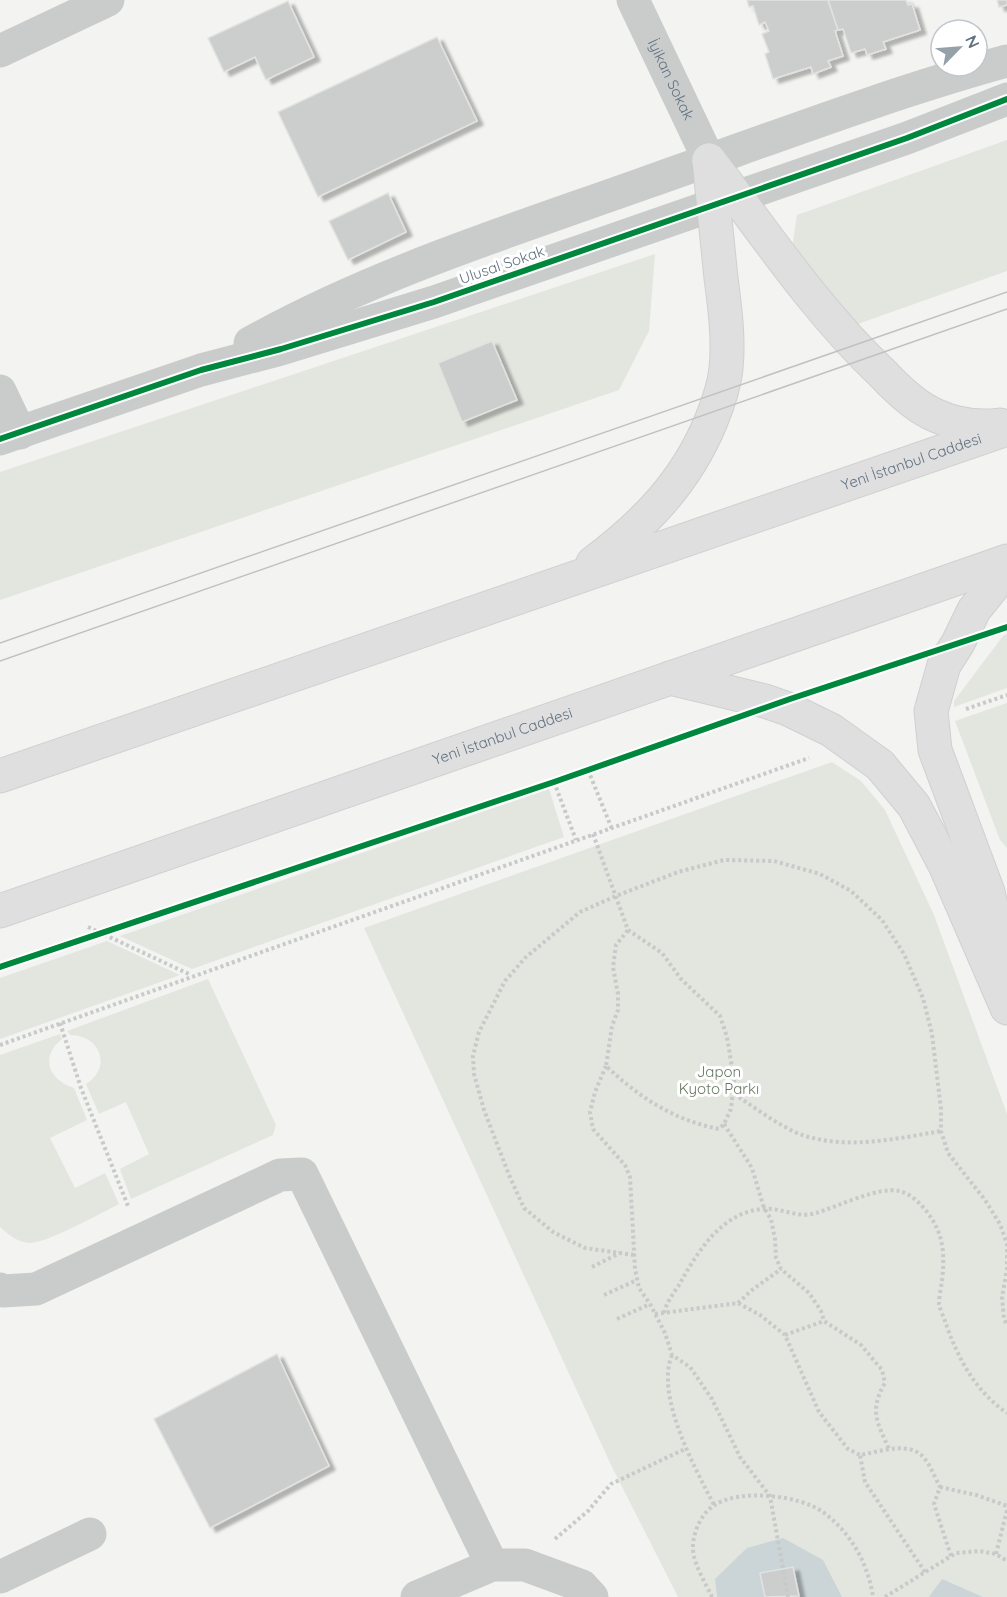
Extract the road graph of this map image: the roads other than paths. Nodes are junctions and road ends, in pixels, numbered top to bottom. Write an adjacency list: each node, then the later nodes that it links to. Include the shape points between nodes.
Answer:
1 (108, 0): 3 (street)
2 (633, 0): 6 (street, İyikan Sokak)
3 (0, 51)
4 (1007, 60): 6 (street, Ulusal Sokak)
5 (1007, 99): 7 (street, Ulusal Sokak)
6 (709, 160): 7 (highway); 8 (street, Ulusal Sokak, via 496,235 347,296 274,329)
7 (725, 201): 8 (street, Ulusal Sokak, via 434,302); 10 (highway, via 865,358 896,387 935,416 960,424); 14 (highway, via 728,350 724,381 703,441 686,472 664,499 637,527)
8 (201, 370): 11 (street, Ulusal Sokak)
9 (0, 391): 11 (street)
10 (1007, 427): 14 (highway, Yeni İstanbul Caddesi)
11 (10, 436)
12 (1007, 561): 15 (highway, Yeni İstanbul Caddesi)
13 (1007, 569): 17 (highway, via 974,610 944,665 931,711 935,750)
14 (572, 579): 16 (highway, Yeni İstanbul Caddesi)
15 (670, 678): 18 (highway, Yeni İstanbul Caddesi); 20 (highway, via 788,709 831,730 880,765 914,806 945,866)
16 (0, 776)
17 (998, 888): 19 (highway)
18 (0, 911)
19 (1007, 981)
20 (1007, 1008)
21 (0, 1289): 23 (street, via 36,1289 280,1175 302,1174)
22 (90, 1534): 24 (street)
23 (492, 1565): 25 (street); 26 (street, via 525,1565 582,1586)
24 (0, 1577)
25 (417, 1597)
26 (592, 1597)

